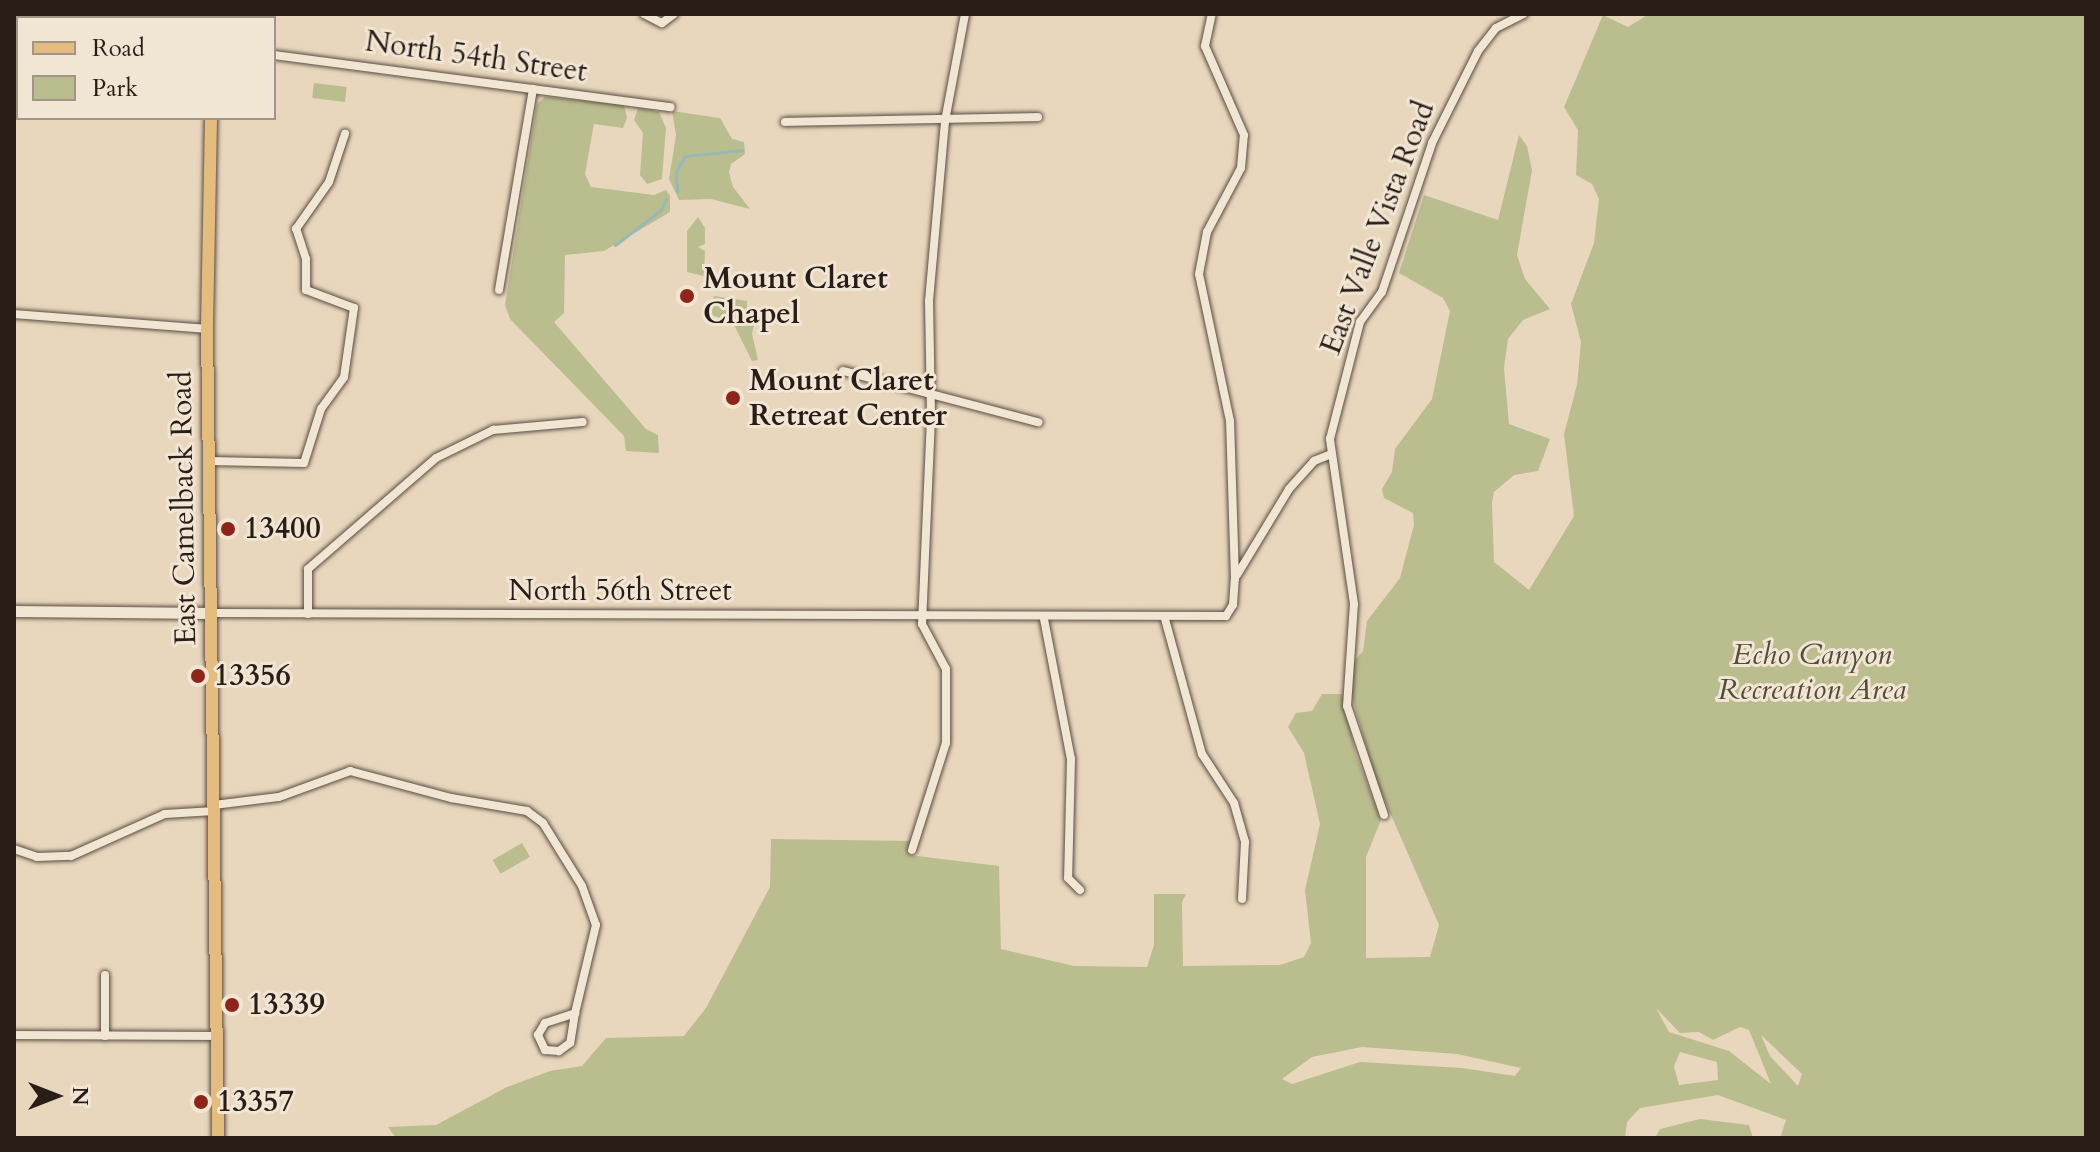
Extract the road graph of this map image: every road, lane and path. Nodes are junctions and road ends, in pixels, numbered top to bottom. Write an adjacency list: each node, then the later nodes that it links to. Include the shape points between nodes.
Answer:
1 (644, 14): 2 (street, via 662,23)
2 (674, 14)
3 (965, 14): 11 (street)
4 (1212, 14): 23 (street, via 1205,46 1244,135 1241,168 1207,232 1199,274 1230,421)
5 (1524, 14): 21 (street, East Valle Vista Road, via 1496,28 1478,51 1432,143 1382,292 1360,322)
6 (276, 55): 7 (street, North 54th Street)
7 (533, 89): 8 (street, North 54th Street); 14 (street)
8 (671, 107)
9 (1038, 117): 11 (street)
10 (211, 120): 16 (main road, East Camelback Road)
11 (945, 121): 12 (street); 18 (street, via 932,260)
12 (785, 122)
13 (345, 134): 22 (street, via 329,182 296,229 306,259 306,290 354,308 344,377 321,409 304,463)
14 (499, 290)
15 (14, 314): 16 (street)
16 (207, 329): 22 (main road, East Camelback Road)
17 (843, 371): 18 (street)
18 (930, 394): 20 (street); 27 (street)
19 (583, 422): 26 (street, via 493,430 436,458 308,569)
20 (1038, 422)
21 (1331, 454): 23 (street, via 1314,461 1289,489); 31 (street, East Valle Vista Road, via 1354,604 1347,706)
22 (210, 461): 25 (main road, East Camelback Road)
23 (1235, 579): 29 (street, North 56th Street, via 1226,616)
24 (14, 611): 25 (main road, North 56th Street)
25 (212, 613): 26 (street, North 56th Street); 30 (main road, East Camelback Road)
26 (308, 614): 27 (street, North 56th Street)
27 (922, 616): 28 (street, North 56th Street); 33 (street, via 946,669 946,743)
28 (1044, 619): 29 (street, North 56th Street); 34 (street, via 1071,759 1068,878)
29 (1165, 619): 35 (street, via 1198,743 1234,803 1245,842)
30 (214, 808): 32 (street, via 165,814 71,856 37,857); 37 (street, via 279,797 350,771 527,811 543,823 582,886 596,925); 40 (main road, East Camelback Road)
31 (1384, 815)
32 (14, 849)
33 (912, 850)
34 (1080, 890)
35 (1242, 899)
36 (105, 975): 39 (street)
37 (575, 1013): 37 (street, via 570,1043 559,1051 545,1050 538,1035 545,1023)
38 (14, 1035): 39 (street)
39 (105, 1036): 40 (street)
40 (217, 1036): 41 (main road, East Camelback Road)
41 (218, 1138)

